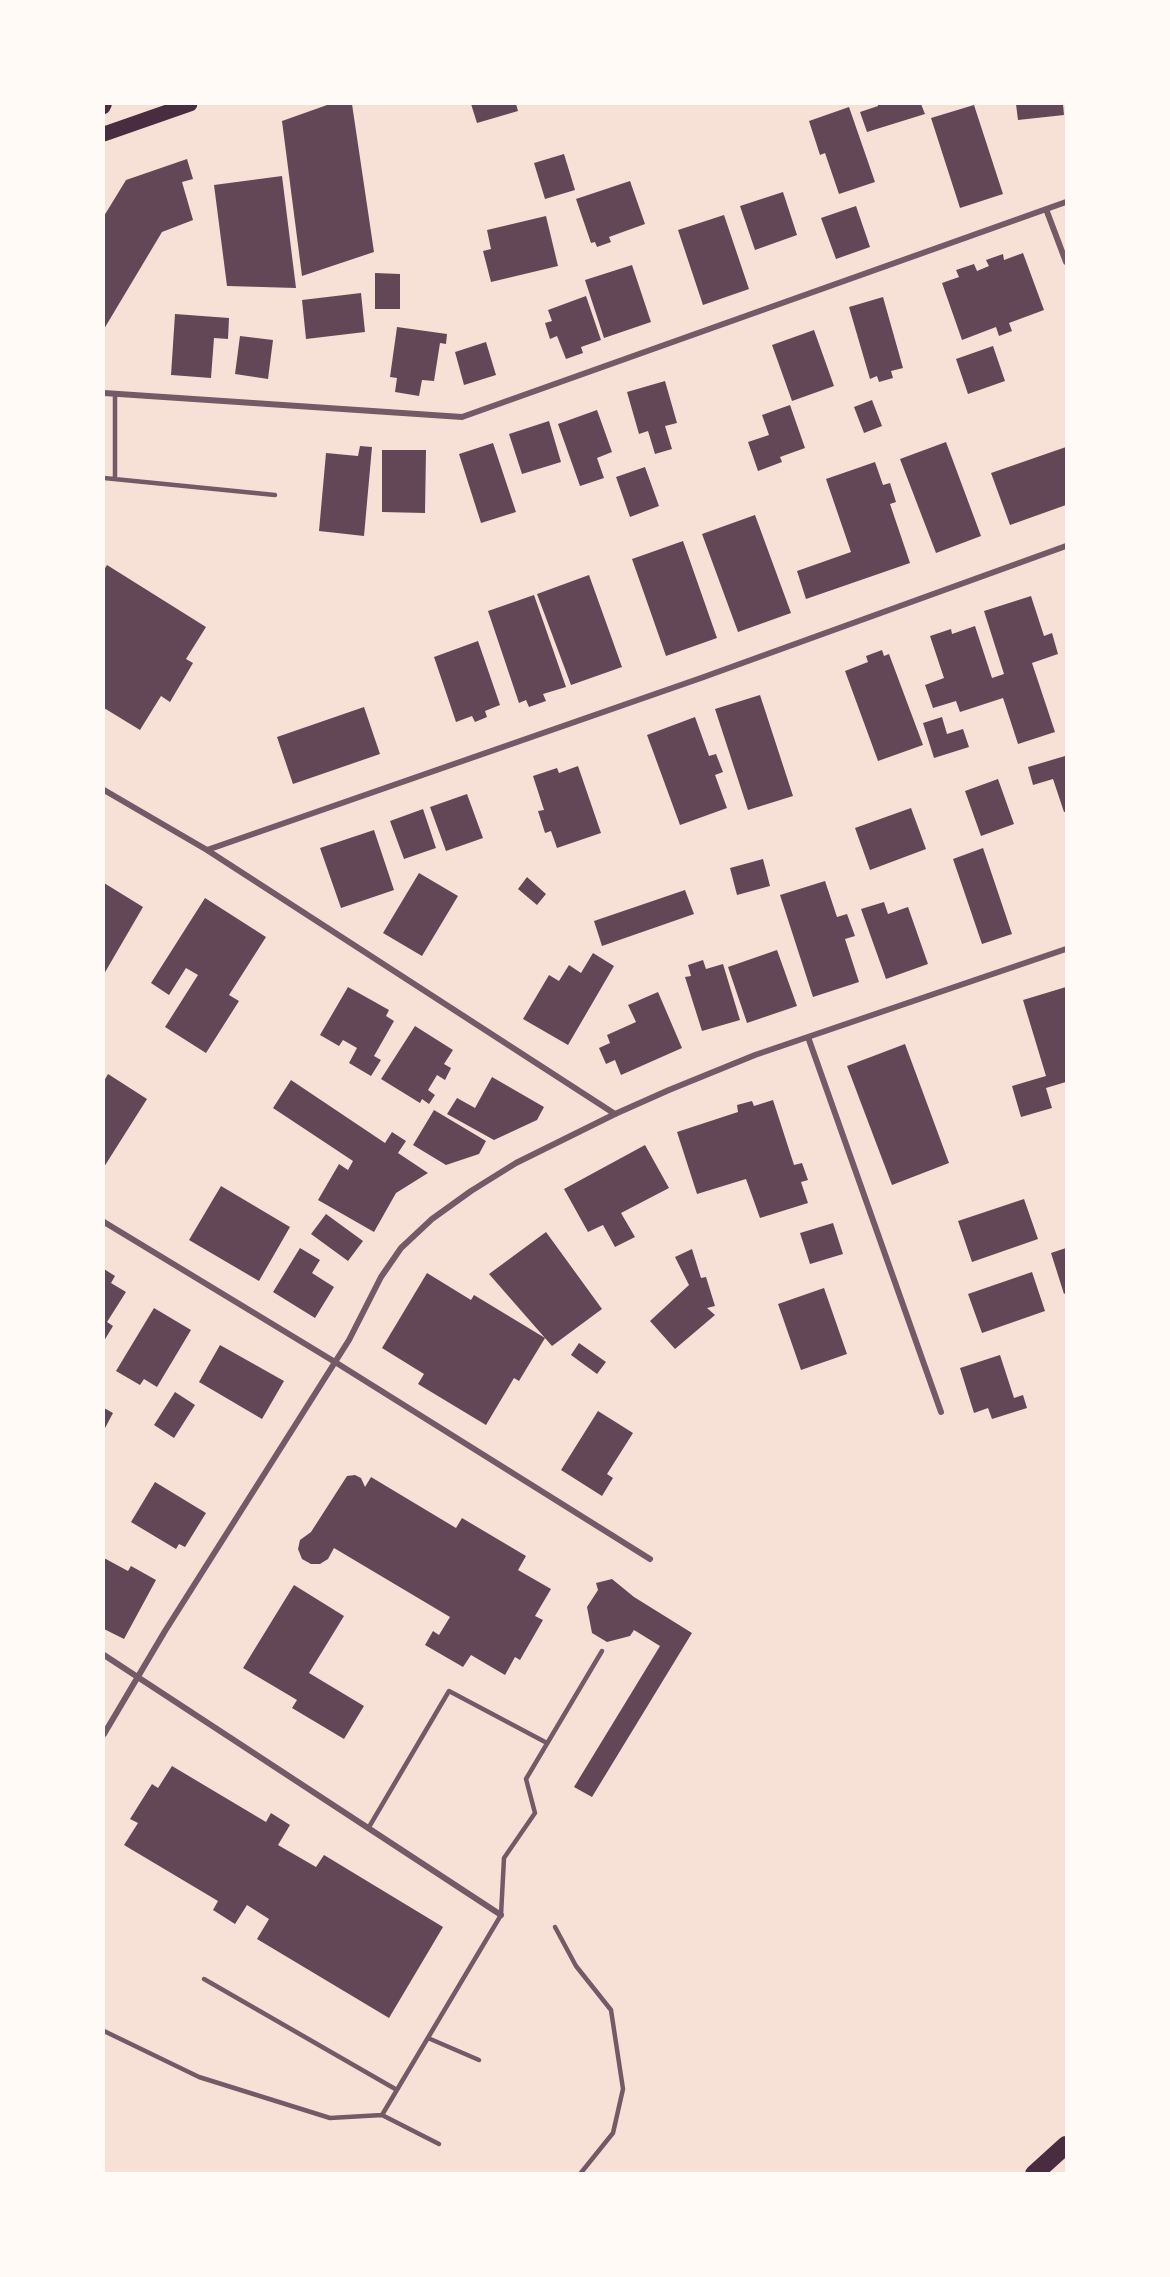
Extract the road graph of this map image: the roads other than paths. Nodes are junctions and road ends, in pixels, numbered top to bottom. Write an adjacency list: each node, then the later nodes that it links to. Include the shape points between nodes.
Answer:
1 (106, 104): 3 (main road)
2 (190, 104): 4 (main road)
3 (104, 108)
4 (104, 134)
5 (1066, 202): 6 (street)
6 (1046, 209): 7 (street); 9 (street, via 462,417)
7 (1066, 262)
8 (104, 393): 9 (street)
9 (115, 394): 11 (lane)
10 (104, 478): 11 (lane)
11 (115, 478): 12 (lane)
12 (275, 495)
13 (1066, 546): 15 (street)
14 (104, 790): 15 (street)
15 (207, 850): 18 (street)
16 (1066, 949): 17 (street)
17 (808, 1037): 18 (street); 21 (street)
18 (615, 1114): 20 (street, via 494,1177 416,1233 381,1277)
19 (104, 1222): 20 (street)
20 (335, 1362): 22 (street); 25 (street)
21 (941, 1413)
22 (650, 1559)
23 (602, 1652): 27 (lane)
24 (104, 1655): 25 (street)
25 (138, 1676): 26 (street); 28 (street)
26 (104, 1734)
27 (547, 1743): 28 (lane, via 449,1691); 29 (lane, via 526,1779 535,1813 504,1858)
28 (369, 1827): 29 (street)
29 (501, 1915): 33 (lane)
30 (555, 1927): 39 (lane, via 576,1966 611,2010 623,2089 613,2133)
31 (204, 1979): 35 (lane)
32 (104, 2031): 36 (lane, via 199,2078 330,2118)
33 (428, 2038): 34 (lane); 35 (lane)
34 (479, 2060)
35 (397, 2090): 36 (lane)
36 (382, 2115): 37 (lane)
37 (439, 2144)
38 (1066, 2145): 40 (highway)
39 (580, 2174)
40 (1034, 2174)

